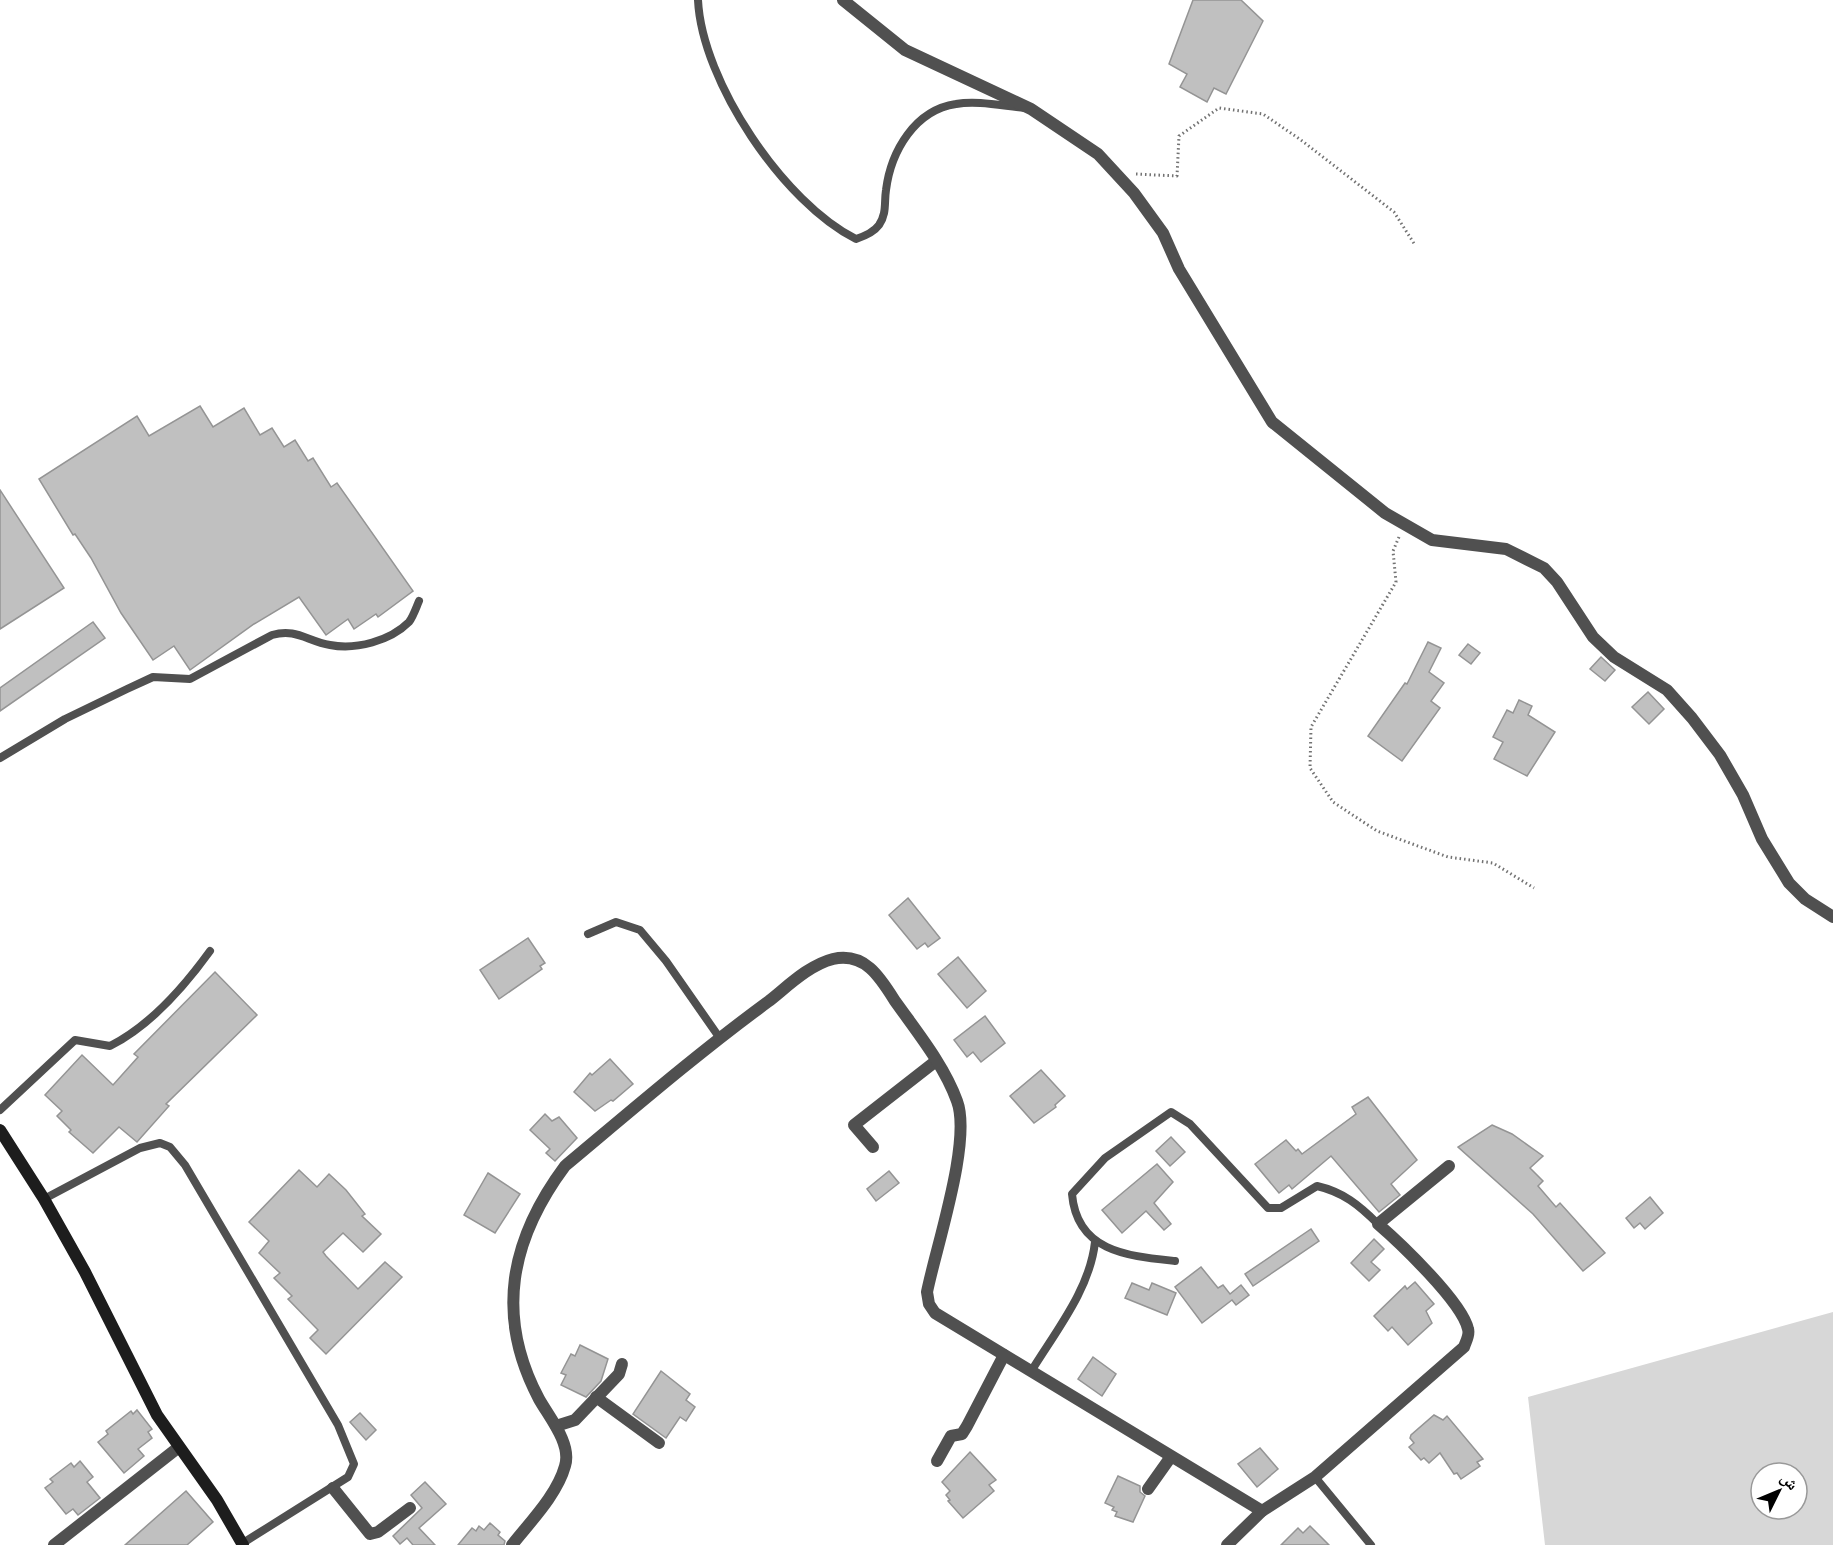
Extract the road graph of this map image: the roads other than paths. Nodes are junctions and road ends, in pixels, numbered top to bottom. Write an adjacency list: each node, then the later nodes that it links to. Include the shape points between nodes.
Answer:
1 (698, 0): 3 (lane, via 699,19 715,72 739,116 785,180 817,215 856,239 878,227 885,213 891,171 903,142 919,119 958,103)
2 (843, 0): 3 (street, via 905,50)
3 (1031, 109): 6 (street, via 1098,154 1163,233 1179,269 1272,422 1385,513 1432,540 1506,549 1544,568 1593,637 1614,657 1667,690 1692,718 1720,755 1789,883 1804,899)
4 (419, 602): 5 (lane, via 410,621 387,638 332,645 287,631 272,635 190,679 153,677 127,688 64,719)
5 (0, 758)
6 (1833, 917)
7 (588, 934): 9 (lane, via 616,922 640,930)
8 (210, 951): 11 (lane, via 190,979 135,1031 110,1046 75,1040)
9 (719, 1037): 10 (street, via 812,969 852,957 868,966 884,983); 23 (street, via 565,1166 545,1192 530,1225 515,1275 514,1330 520,1360)
10 (936, 1061): 13 (street, via 854,1125); 19 (street, via 958,1103 960,1135 947,1216 929,1285 929,1304 935,1313)
11 (0, 1110)
12 (0, 1130): 15 (street)
13 (873, 1147)
14 (1449, 1166): 16 (street)
15 (44, 1199): 25 (street, via 143,1391); 29 (lane, via 140,1148 160,1143 170,1147 185,1165 338,1425 354,1464 348,1478)
16 (1378, 1224): 17 (lane, via 1355,1201 1317,1186 1281,1208 1268,1208 1190,1124 1171,1112 1105,1158 1072,1194 1073,1206); 28 (street, via 1428,1273 1465,1318 1470,1333 1464,1347)
17 (1095, 1242): 18 (lane, via 1133,1256); 21 (lane, via 1093,1262 1084,1283)
18 (1175, 1261)
19 (1004, 1355): 21 (street); 27 (street, via 962,1434 951,1436)
20 (622, 1364): 22 (street, via 618,1374)
21 (1032, 1370): 26 (street)
22 (596, 1397): 23 (street, via 575,1419); 24 (street)
23 (556, 1426): 35 (street, via 566,1464 554,1489)
24 (659, 1443)
25 (179, 1447): 33 (street); 34 (street)
26 (1170, 1458): 30 (street); 32 (street)
27 (937, 1461)
28 (1315, 1477): 32 (street); 37 (lane)
29 (333, 1488): 31 (street, via 370,1534 378,1533); 33 (lane)
30 (1148, 1489)
31 (410, 1508)
32 (1262, 1511): 36 (street)
33 (243, 1544)
34 (54, 1545)
35 (512, 1545)
36 (1227, 1545)
37 (1371, 1545)

